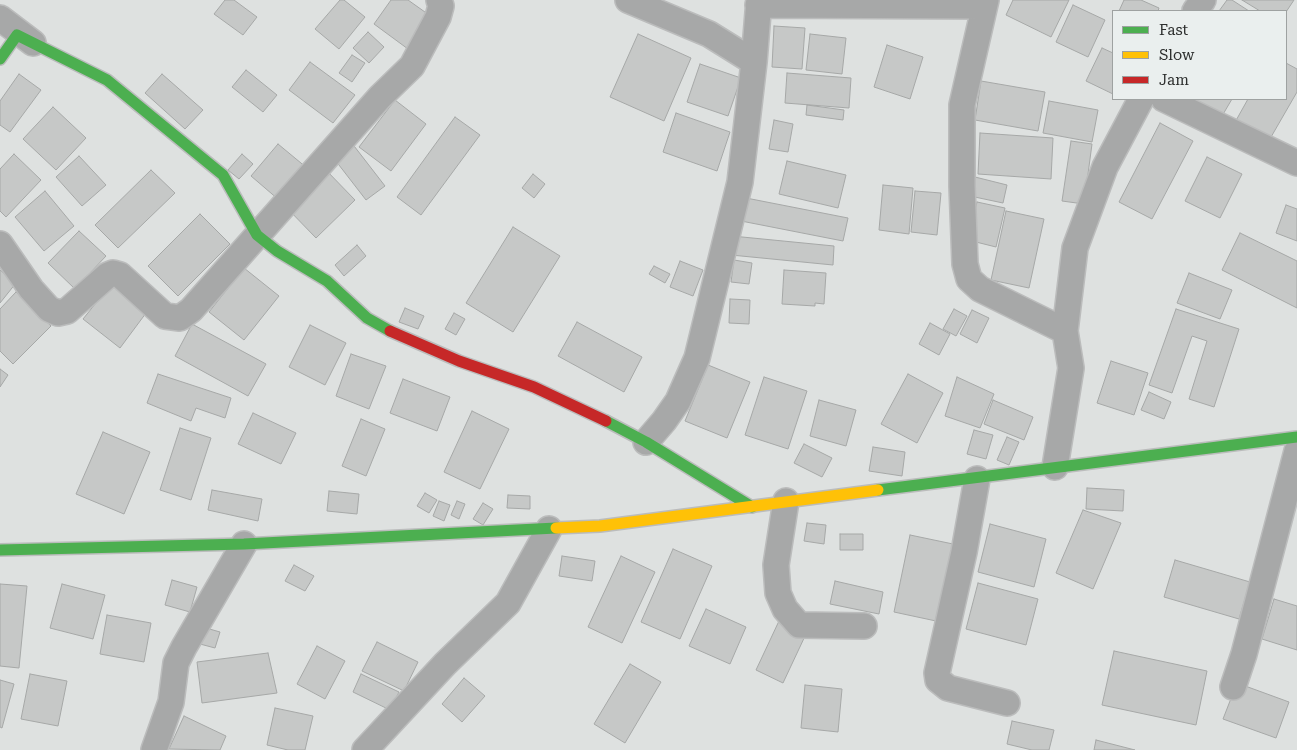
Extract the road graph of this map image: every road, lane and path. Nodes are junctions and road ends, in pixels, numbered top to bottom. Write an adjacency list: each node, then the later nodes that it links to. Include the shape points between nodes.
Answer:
1 (439, 0): 12 (street, via 438,17 412,66 380,97)
2 (628, 0): 8 (street, via 708,34)
3 (758, 2): 4 (street); 8 (street)
4 (985, 3): 14 (street, via 962,105 965,264 969,279 980,289)
5 (0, 18): 6 (street)
6 (33, 42): 7 (street, via 16,35); 12 (street, via 107,80 223,174)
7 (0, 59)
8 (754, 62): 16 (street, via 740,182 697,358 678,402)
9 (1140, 100): 14 (street, via 1105,167 1075,248)
10 (1166, 100): 11 (street)
11 (1297, 163)
12 (257, 235): 13 (street, via 191,310 180,318 165,316 120,275 113,273 67,311 58,313 48,309); 16 (street, via 327,281 367,318 398,336 534,387)
13 (0, 244)
14 (1065, 331): 18 (street, via 1071,368)
15 (1297, 437): 18 (street)
16 (646, 442): 21 (street)
17 (1297, 451): 26 (street)
18 (1055, 467): 19 (street)
19 (977, 478): 20 (street); 27 (street, via 937,674 938,680 948,688)
20 (786, 501): 21 (street); 25 (street, via 776,565 778,593 785,610 799,625)
21 (752, 507): 22 (street, via 600,526)
22 (549, 529): 23 (street); 29 (street, via 508,603 445,664)
23 (244, 544): 24 (street); 28 (street, via 176,663 171,702)
24 (0, 550)
25 (864, 626)
26 (1233, 687)
27 (1006, 703)
28 (154, 750)
29 (365, 750)

